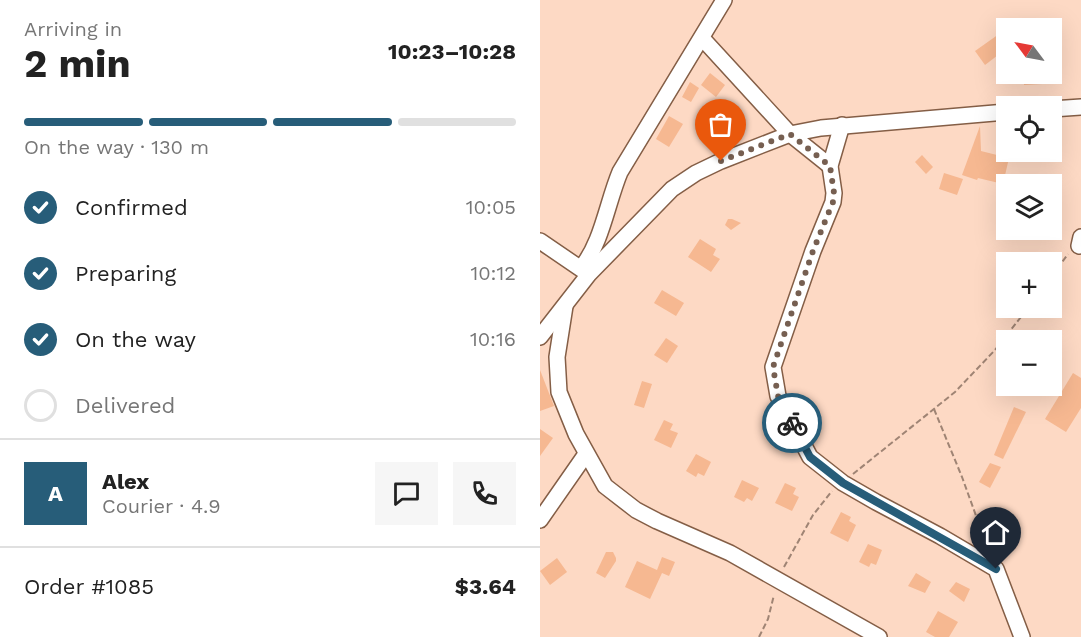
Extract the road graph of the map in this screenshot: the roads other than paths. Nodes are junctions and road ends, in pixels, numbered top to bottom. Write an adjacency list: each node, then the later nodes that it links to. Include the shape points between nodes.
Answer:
1 (724, 0): 2 (street)
2 (702, 38): 7 (street); 10 (street, via 620,172)
3 (1081, 106): 4 (street)
4 (1062, 108)
5 (996, 113): 6 (street)
6 (842, 125): 7 (street); 8 (street)
7 (790, 134): 8 (street); 10 (street, via 721,161 672,189)
8 (830, 166): 16 (street, via 833,202 773,367 778,396 810,457 843,483 996,569)
9 (540, 241): 10 (street)
10 (585, 271): 11 (street)
11 (566, 303): 12 (street); 13 (street, via 557,357 559,392)
12 (540, 337)
13 (586, 453): 14 (street); 15 (street, via 605,486 636,510 778,578)
14 (540, 520)
15 (879, 637)
16 (1022, 637)

